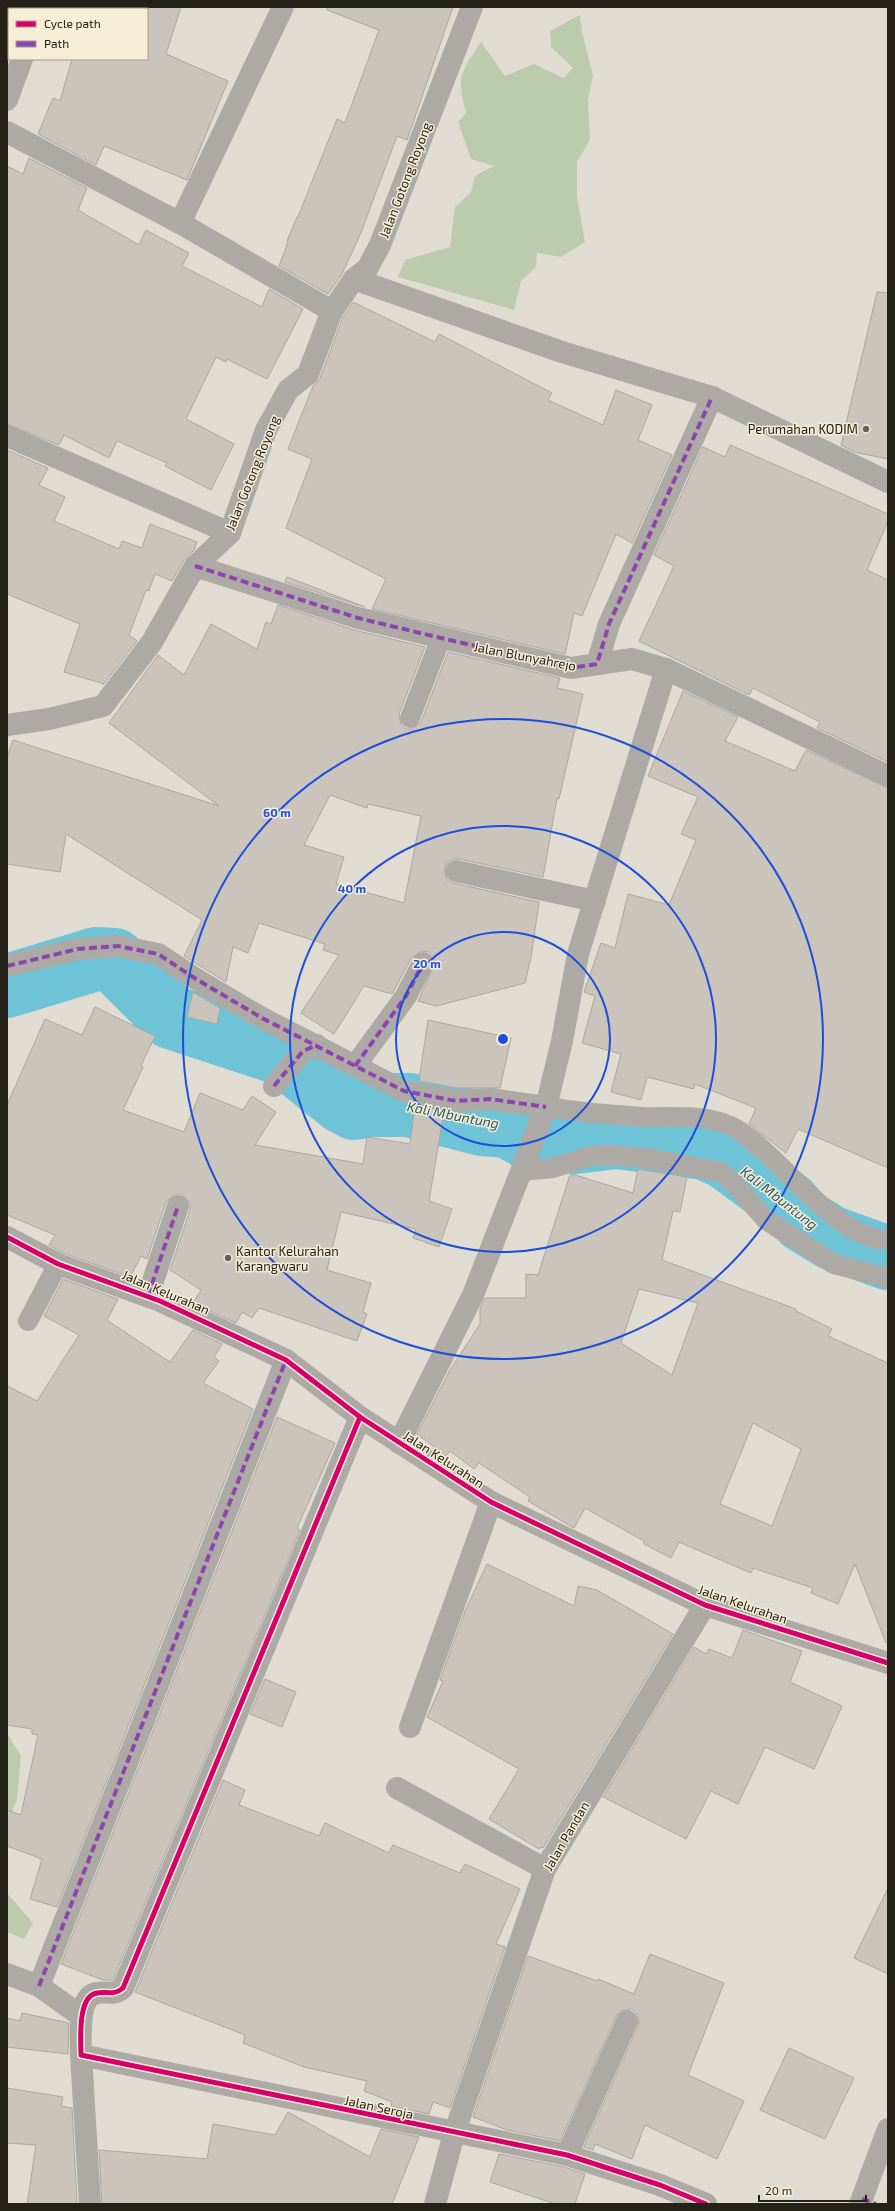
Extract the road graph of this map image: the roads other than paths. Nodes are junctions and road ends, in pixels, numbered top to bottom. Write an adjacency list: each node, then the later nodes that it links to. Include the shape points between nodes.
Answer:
1 (283, 7): 6 (street)
2 (472, 7): 7 (street, Jalan Gotong Royong, via 380,246 367,269)
3 (22, 60): 4 (street)
4 (7, 100)
5 (7, 132): 6 (street)
6 (180, 223): 8 (street)
7 (354, 279): 8 (street, Jalan Gotong Royong); 9 (street, via 562,352)
8 (332, 311): 12 (street, Jalan Gotong Royong, via 308,374 288,390 266,430)
9 (712, 397): 11 (street); 15 (street, via 609,624)
10 (7, 436): 12 (street)
11 (888, 482)
12 (230, 533): 13 (street, Jalan Gotong Royong)
13 (195, 566): 14 (street, Jalan Blunyahrejo, via 358,618); 18 (street, Jalan Gotong Royong, via 152,642 103,706 49,719)
14 (441, 638): 15 (street, Jalan Blunyahrejo, via 571,668); 17 (lane)
15 (597, 664): 16 (street, Jalan Blunyahrejo, via 632,659)
16 (666, 669): 19 (street, Jalan Blunyahrejo); 21 (street)
17 (410, 718)
18 (7, 725)
19 (888, 776)
20 (456, 871): 21 (street)
21 (595, 901): 27 (street, via 578,954 562,1041)
22 (423, 963): 25 (street, via 406,996)
23 (7, 966): 24 (street, via 78,949 118,946 158,954)
24 (310, 1048): 25 (street); 26 (street)
25 (355, 1066): 27 (street, via 404,1091 456,1101 490,1099)
26 (279, 1079)
27 (546, 1107): 28 (street); 31 (lane, via 634,1116 702,1118 738,1130 838,1220 870,1236)
28 (523, 1168): 33 (lane, via 554,1168 590,1156 610,1155 646,1158 721,1172 766,1220 834,1264); 38 (street, via 473,1295)
29 (178, 1206): 34 (street)
30 (7, 1237): 32 (street, Jalan Kelurahan)
31 (888, 1240)
32 (58, 1264): 34 (street, Jalan Kelurahan); 35 (lane)
33 (888, 1278)
34 (148, 1296): 36 (street, Jalan Kelurahan)
35 (28, 1321)
36 (286, 1360): 37 (street, Jalan Kelurahan); 46 (street)
37 (360, 1417): 38 (street, Jalan Kelurahan); 47 (street, via 123,1988 112,1994 90,1996)
38 (399, 1443): 39 (street, Jalan Kelurahan)
39 (491, 1502): 40 (street, Jalan Kelurahan); 42 (street)
40 (705, 1605): 41 (street, Jalan Kelurahan); 44 (street, Jalan Pandan)
41 (888, 1663)
42 (410, 1726)
43 (397, 1788): 44 (street)
44 (545, 1869): 51 (street, Jalan Pandan)
45 (7, 1974): 46 (street)
46 (39, 1986): 47 (street)
47 (81, 2016): 49 (street)
48 (626, 2021): 52 (street)
49 (81, 2055): 51 (street, Jalan Seroja); 54 (street)
50 (888, 2129): 53 (street)
51 (454, 2134): 52 (street, Jalan Seroja); 55 (street, Jalan Pandan)
52 (567, 2155): 56 (street, Jalan Seroja, via 660,2185)
53 (866, 2202)
54 (90, 2204)
55 (435, 2204)
56 (706, 2204)

